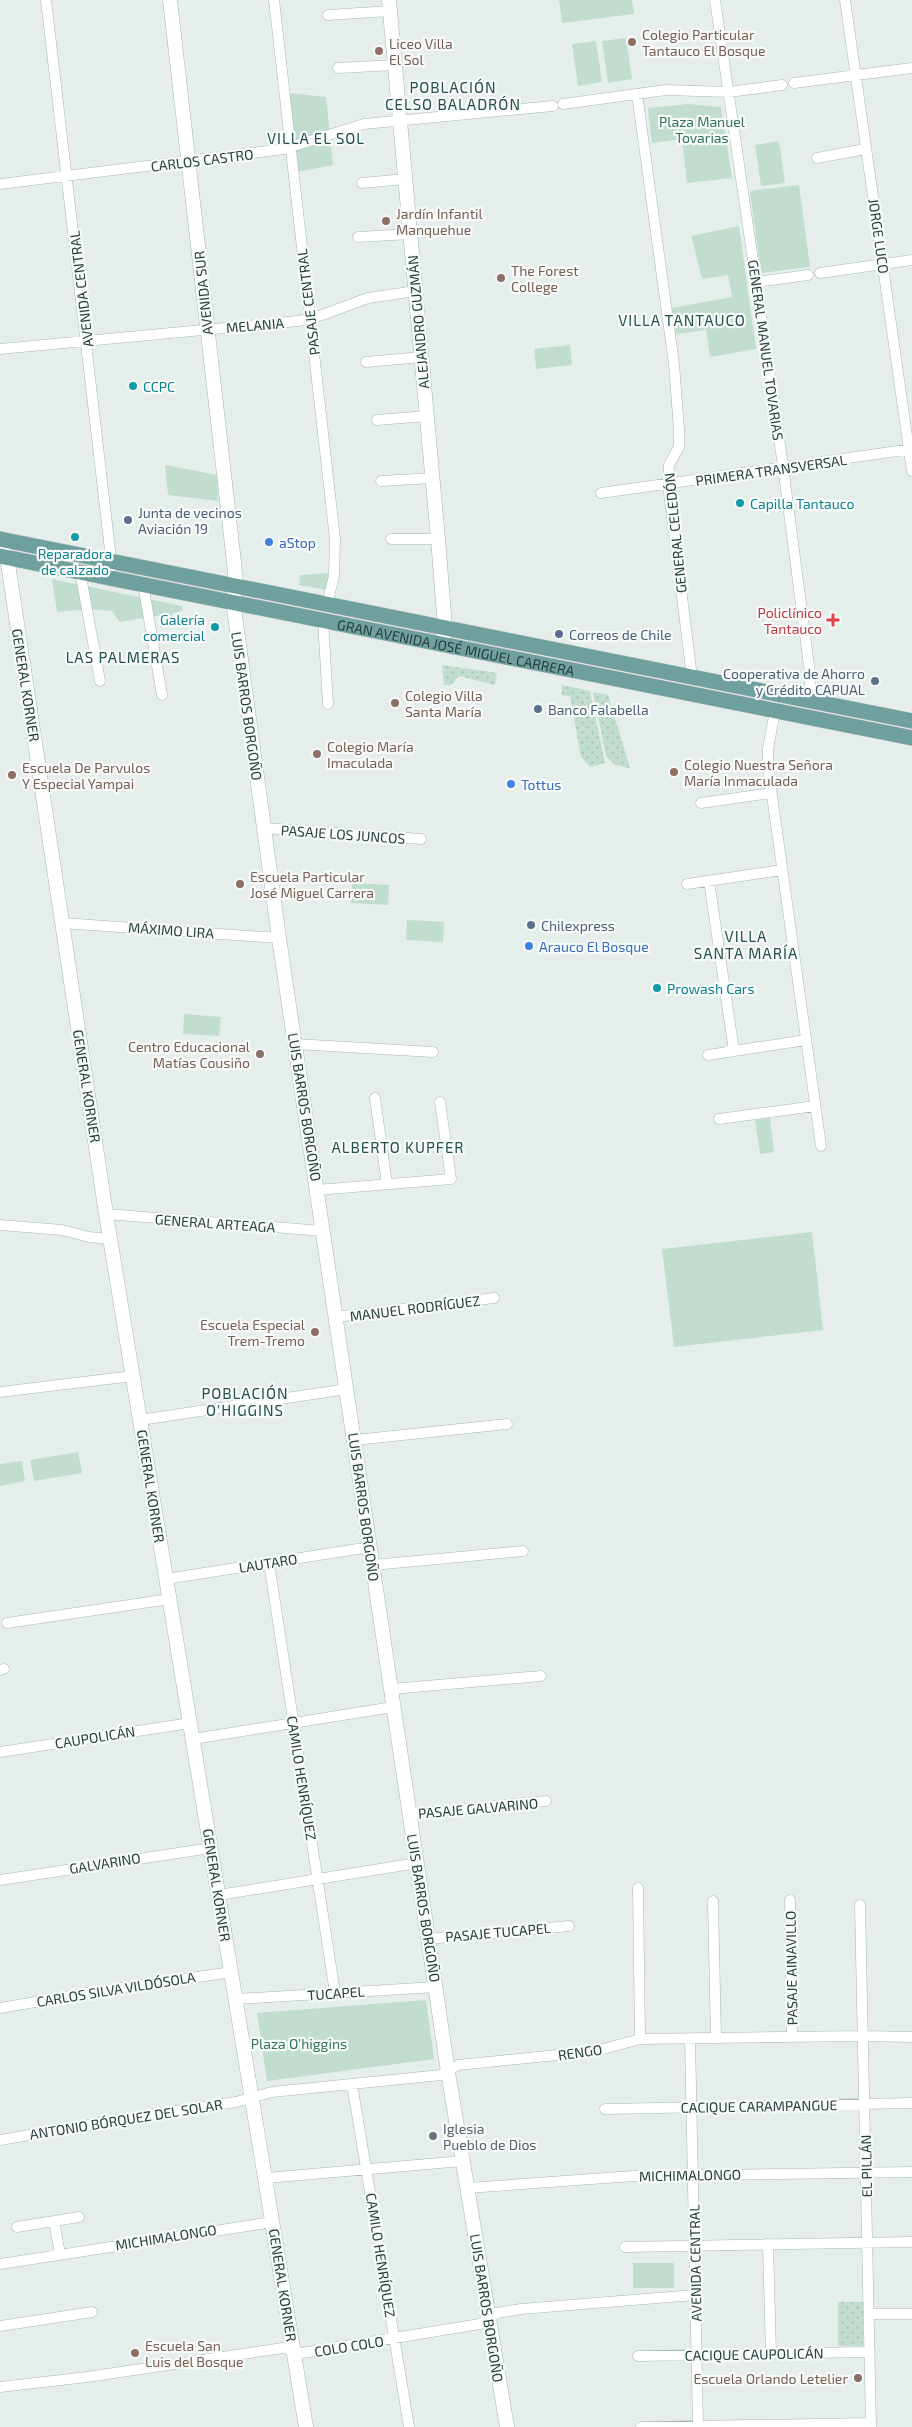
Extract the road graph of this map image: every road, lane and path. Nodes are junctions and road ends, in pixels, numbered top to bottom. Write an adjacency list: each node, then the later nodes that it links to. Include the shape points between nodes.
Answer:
1 (46, 0): 21 (street, AVENIDA CENTRAL)
2 (170, 0): 20 (street, AVENIDA SUR)
3 (274, 0): 17 (street, PASAJE CENTRAL)
4 (715, 0): 14 (street, GENERAL MANUEL TOVARIAS)
5 (845, 0): 11 (street, JORGE LUCO)
6 (389, 6): 7 (street); 8 (street, ALEJANDRO GUZMÁN)
7 (328, 15)
8 (395, 65): 9 (street); 16 (street, ALEJANDRO GUZMÁN)
9 (338, 68)
10 (912, 68): 11 (street)
11 (856, 74): 12 (street); 18 (street, JORGE LUCO)
12 (794, 83)
13 (782, 85): 14 (street, CARLOS CASTRO)
14 (729, 92): 15 (street, CARLOS CASTRO, via 688,90); 31 (street, GENERAL MANUEL TOVARIAS)
15 (637, 94): 16 (street, CARLOS CASTRO); 46 (street, GENERAL CELEDÓN, via 674,364 679,447 669,466)
16 (400, 121): 17 (street, CARLOS CASTRO, via 354,126); 22 (street, ALEJANDRO GUZMÁN)
17 (291, 148): 20 (street, CARLOS CASTRO); 33 (street, PASAJE CENTRAL)
18 (866, 149): 19 (street); 28 (street, JORGE LUCO)
19 (817, 158)
20 (189, 161): 21 (street, CARLOS CASTRO); 34 (street, AVENIDA SUR)
21 (67, 176): 24 (street, CARLOS CASTRO); 35 (street, AVENIDA CENTRAL)
22 (405, 179): 23 (street); 25 (street, ALEJANDRO GUZMÁN)
23 (362, 183)
24 (0, 184)
25 (410, 234): 26 (street); 32 (street, ALEJANDRO GUZMÁN)
26 (358, 238)
27 (912, 260): 28 (street)
28 (883, 265): 29 (street); 41 (street, JORGE LUCO)
29 (820, 273)
30 (808, 275): 31 (street)
31 (756, 282): 42 (street, GENERAL MANUEL TOVARIAS)
32 (416, 291): 33 (street, MELANIA, via 368,298); 37 (street, ALEJANDRO GUZMÁN)
33 (310, 319): 34 (street, MELANIA); 58 (street, PASAJE CENTRAL, via 335,539 334,576)
34 (208, 330): 35 (street, MELANIA); 56 (street, AVENIDA SUR)
35 (87, 341): 36 (street, MELANIA); 52 (street, AVENIDA CENTRAL)
36 (0, 349)
37 (422, 357): 38 (street); 39 (street, ALEJANDRO GUZMÁN)
38 (366, 362)
39 (427, 416): 40 (street); 44 (street, ALEJANDRO GUZMÁN)
40 (377, 420)
41 (911, 450): 42 (street, PRIMERA TRANSVERSAL); 43 (street, JORGE LUCO)
42 (783, 468): 46 (street, PRIMERA TRANSVERSAL); 65 (street, GENERAL MANUEL TOVARIAS, via 810,672 810,690)
43 (912, 472)
44 (432, 478): 45 (street); 48 (street, ALEJANDRO GUZMÁN)
45 (381, 481)
46 (668, 484): 47 (street, PRIMERA TRANSVERSAL); 62 (street, GENERAL CELEDÓN)
47 (601, 493)
48 (438, 538): 50 (street); 60 (street, ALEJANDRO GUZMÁN)
49 (0, 539): 52 (main road, GRAN AVENIDA JOSÉ MIGUEL CARRERA)
50 (391, 539)
51 (2, 552): 53 (main road, GRAN AVENIDA JOSÉ MIGUEL CARRERA); 77 (street, GENERAL KORNER)
52 (113, 562): 54 (street, AVENIDA CENTRAL); 56 (main road, GRAN AVENIDA JOSÉ MIGUEL CARRERA)
53 (80, 571): 54 (main road, GRAN AVENIDA JOSÉ MIGUEL CARRERA); 63 (street)
54 (111, 578): 55 (main road, GRAN AVENIDA JOSÉ MIGUEL CARRERA)
55 (142, 584): 57 (main road, GRAN AVENIDA JOSÉ MIGUEL CARRERA); 64 (street)
56 (236, 586): 57 (street, LUIS BARROS BORGOÑO); 58 (main road, GRAN AVENIDA JOSÉ MIGUEL CARRERA)
57 (233, 601): 59 (main road, GRAN AVENIDA JOSÉ MIGUEL CARRERA); 72 (street, LUIS BARROS BORGOÑO)
58 (328, 604): 60 (main road, GRAN AVENIDA JOSÉ MIGUEL CARRERA)
59 (323, 620): 61 (main road, GRAN AVENIDA JOSÉ MIGUEL CARRERA); 66 (street)
60 (446, 627): 61 (street, ALEJANDRO GUZMÁN); 62 (main road, GRAN AVENIDA JOSÉ MIGUEL CARRERA)
61 (442, 644): 67 (main road, GRAN AVENIDA JOSÉ MIGUEL CARRERA)
62 (692, 677): 65 (main road, GRAN AVENIDA JOSÉ MIGUEL CARRERA)
63 (100, 681)
64 (162, 696)
65 (806, 700): 68 (main road, GRAN AVENIDA JOSÉ MIGUEL CARRERA)
66 (328, 704)
67 (775, 711): 69 (main road, GRAN AVENIDA JOSÉ MIGUEL CARRERA); 70 (street, via 767,756)
68 (912, 721)
69 (912, 738)
70 (772, 793): 71 (street); 74 (street)
71 (701, 803)
72 (264, 828): 73 (street, PASAJE LOS JUNCOS); 78 (street, LUIS BARROS BORGOÑO)
73 (421, 839)
74 (782, 870): 75 (street); 79 (street)
75 (709, 880): 76 (street); 81 (street)
76 (687, 884)
77 (62, 923): 78 (street, MÁXIMO LIRA); 91 (street, GENERAL KORNER)
78 (279, 938): 80 (street, LUIS BARROS BORGOÑO)
79 (806, 1040): 81 (street); 86 (street)
80 (295, 1044): 82 (street); 90 (street, LUIS BARROS BORGOÑO)
81 (734, 1051): 83 (street)
82 (433, 1052)
83 (708, 1055)
84 (375, 1098): 89 (street)
85 (440, 1102): 89 (street, via 451,1179)
86 (815, 1106): 87 (street); 88 (street)
87 (719, 1119)
88 (821, 1146)
89 (387, 1184): 90 (street)
90 (317, 1190): 93 (street, LUIS BARROS BORGOÑO)
91 (106, 1214): 93 (street, GENERAL ARTEAGA); 94 (street, GENERAL KORNER)
92 (0, 1225): 94 (street, via 62,1230)
93 (324, 1231): 96 (street, LUIS BARROS BORGOÑO)
94 (110, 1239): 97 (street, GENERAL KORNER)
95 (494, 1298): 96 (street, MANUEL RODRÍGUEZ)
96 (336, 1317): 98 (street, LUIS BARROS BORGOÑO)
97 (133, 1376): 99 (street); 100 (street, GENERAL KORNER)
98 (347, 1389): 100 (street); 102 (street, LUIS BARROS BORGOÑO)
99 (0, 1392)
100 (140, 1420): 107 (street, GENERAL KORNER)
101 (507, 1424): 102 (street)
102 (355, 1440): 103 (street, LUIS BARROS BORGOÑO)
103 (370, 1547): 105 (street, LAUTARO); 106 (street, LUIS BARROS BORGOÑO)
104 (523, 1551): 106 (street)
105 (269, 1563): 107 (street, LAUTARO); 114 (street, CAMILO HENRÍQUEZ)
106 (373, 1565): 111 (street, LUIS BARROS BORGOÑO)
107 (166, 1579): 108 (street, GENERAL KORNER)
108 (170, 1599): 109 (street); 113 (street, GENERAL KORNER)
109 (7, 1623)
110 (541, 1676): 111 (street)
111 (391, 1689): 112 (street, LUIS BARROS BORGOÑO)
112 (393, 1707): 114 (street); 118 (street, LUIS BARROS BORGOÑO)
113 (190, 1723): 115 (street, GENERAL KORNER); 116 (street, CAUPOLICÁN)
114 (294, 1723): 115 (street); 121 (street, CAMILO HENRÍQUEZ)
115 (193, 1739): 119 (street, GENERAL KORNER)
116 (0, 1752)
117 (546, 1802): 118 (street, PASAJE GALVARINO)
118 (410, 1814): 120 (street, LUIS BARROS BORGOÑO)
119 (211, 1848): 122 (street, GALVARINO); 124 (street, GENERAL KORNER)
120 (417, 1863): 121 (street); 129 (street, LUIS BARROS BORGOÑO)
121 (318, 1879): 124 (street); 132 (street, CAMILO HENRÍQUEZ)
122 (0, 1880)
123 (638, 1888): 140 (street)
124 (219, 1895): 130 (street, GENERAL KORNER)
125 (790, 1900): 136 (street, PASAJE AINAVILLO)
126 (713, 1901): 139 (street)
127 (860, 1905): 135 (street, EL PILLÁN)
128 (568, 1926): 129 (street, PASAJE TUCAPEL)
129 (428, 1939): 131 (street, LUIS BARROS BORGOÑO)
130 (232, 1972): 133 (street, GENERAL KORNER); 134 (street, CARLOS SILVA VILDÓSOLA)
131 (436, 1987): 132 (street, TUCAPEL); 141 (street, LUIS BARROS BORGOÑO)
132 (336, 1993): 133 (street, TUCAPEL)
133 (236, 1999): 143 (street, GENERAL KORNER)
134 (0, 2008)
135 (863, 2036): 136 (street, RENGO); 137 (street, RENGO); 145 (street, EL PILLÁN)
136 (792, 2037): 139 (street, RENGO)
137 (912, 2037)
138 (690, 2038): 139 (street, RENGO); 140 (street, RENGO); 146 (street, AVENIDA CENTRAL)
139 (716, 2038)
140 (640, 2039): 141 (street, RENGO, via 596,2051 458,2066)
141 (448, 2072): 142 (street, RENGO); 149 (street, LUIS BARROS BORGOÑO)
142 (352, 2084): 143 (street, RENGO, via 272,2092); 150 (street, CAMILO HENRÍQUEZ)
143 (252, 2098): 148 (street, ANTONIO BÓRQUEZ DEL SOLAR); 154 (street, GENERAL KORNER)
144 (912, 2103): 145 (street, CACIQUE CARAMPANGUE)
145 (864, 2104): 146 (street, CACIQUE CARAMPANGUE); 151 (street, EL PILLÁN)
146 (691, 2107): 147 (street, CACIQUE CARAMPANGUE); 153 (street, AVENIDA CENTRAL)
147 (605, 2108)
148 (0, 2140)
149 (463, 2161): 150 (street); 155 (street, LUIS BARROS BORGOÑO)
150 (366, 2169): 154 (street); 173 (street, CAMILO HENRÍQUEZ)
151 (866, 2172): 152 (street, MICHIMALONGO); 153 (street, MICHIMALONGO); 160 (street, EL PILLÁN)
152 (912, 2172)
153 (693, 2175): 155 (street, MICHIMALONGO, via 574,2179); 163 (street, AVENIDA CENTRAL)
154 (266, 2178): 158 (street, GENERAL KORNER)
155 (468, 2188): 171 (street, LUIS BARROS BORGOÑO)
156 (79, 2217): 157 (street)
157 (54, 2221): 159 (street); 165 (street)
158 (273, 2222): 165 (street, MICHIMALONGO); 174 (street, GENERAL KORNER)
159 (17, 2227)
160 (868, 2242): 161 (street); 162 (street); 169 (street, EL PILLÁN)
161 (912, 2242)
162 (768, 2244): 163 (street); 176 (street)
163 (694, 2245): 164 (street); 167 (street, AVENIDA CENTRAL)
164 (625, 2247)
165 (60, 2254): 166 (street, MICHIMALONGO)
166 (0, 2264)
167 (695, 2295): 171 (street, COLO COLO, via 521,2310 498,2313); 177 (street, AVENIDA CENTRAL)
168 (92, 2312): 172 (street)
169 (869, 2314): 170 (street); 175 (street, EL PILLÁN)
170 (912, 2314)
171 (489, 2318): 173 (street, COLO COLO, via 480,2324); 183 (street, LUIS BARROS BORGOÑO)
172 (0, 2326)
173 (394, 2338): 174 (street, COLO COLO); 182 (street, CAMILO HENRÍQUEZ)
174 (294, 2352): 179 (street, COLO COLO, via 283,2348); 181 (street, GENERAL KORNER)
175 (870, 2352): 176 (street, CACIQUE CAUPOLICÁN); 180 (street, EL PILLÁN)
176 (771, 2354): 177 (street, CACIQUE CAUPOLICÁN)
177 (697, 2355): 178 (street, CACIQUE CAUPOLICÁN); 185 (street, AVENIDA CENTRAL)
178 (638, 2356)
179 (0, 2387)
180 (871, 2425): 185 (street)
181 (306, 2427)
182 (409, 2427)
183 (507, 2427)
184 (641, 2427): 185 (street)
185 (698, 2427)

